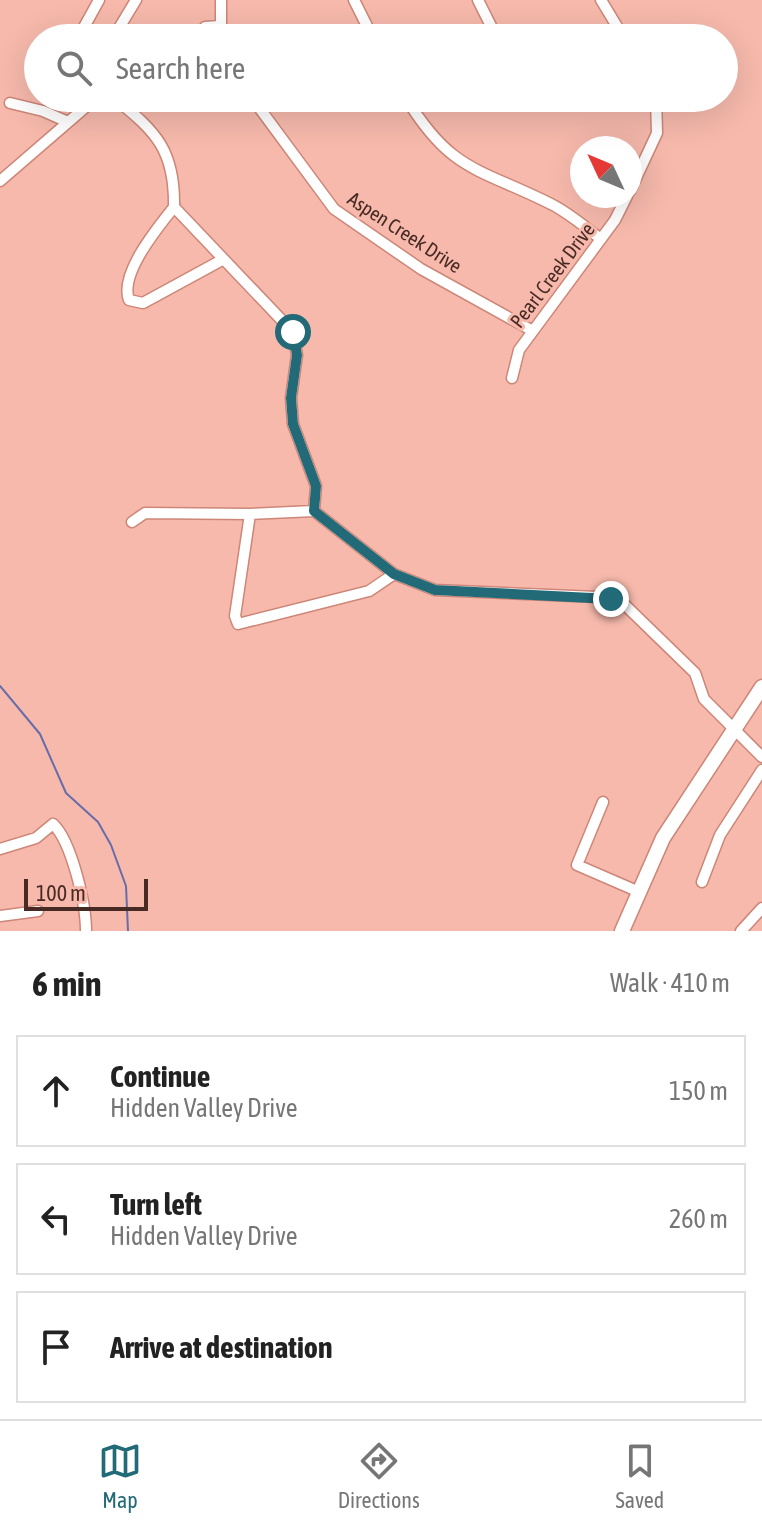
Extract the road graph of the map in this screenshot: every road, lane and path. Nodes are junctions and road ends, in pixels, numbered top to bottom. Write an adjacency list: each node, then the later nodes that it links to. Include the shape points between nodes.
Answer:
1 (99, 0): 7 (street)
2 (136, 0): 8 (street)
3 (221, 0): 9 (street)
4 (354, 0): 10 (street)
5 (478, 0): 11 (street)
6 (601, 0): 12 (street)
7 (86, 24)
8 (121, 24)
9 (220, 24)
10 (366, 24)
11 (490, 24)
12 (616, 24)
13 (10, 103): 14 (street)
14 (24, 106)
15 (45, 112): 21 (street)
16 (78, 112): 21 (street)
17 (128, 112): 24 (street, via 167,152 175,176)
18 (262, 112): 28 (street, Aspen Creek Drive, via 334,209 421,269)
19 (414, 112): 26 (street, via 462,164 554,205)
20 (656, 112): 22 (street, via 657,133)
21 (68, 122): 23 (street)
22 (642, 165)
23 (0, 181)
24 (174, 207): 27 (street); 27 (street, via 129,277 129,300 143,303)
25 (620, 208): 26 (street, Pearl Creek Drive)
26 (601, 239): 28 (street, Pearl Creek Drive)
27 (222, 260): 30 (street, via 296,339 293,424 316,486)
28 (533, 331): 29 (street, Pearl Creek Drive, via 519,350)
29 (512, 378)
30 (314, 511): 31 (street); 33 (street)
31 (250, 514): 32 (street, via 145,513); 33 (street, via 238,624 369,591)
32 (132, 522)
33 (394, 574): 35 (street, via 435,590 597,597 625,605 695,673 704,699)
34 (762, 687): 35 (main road)
35 (733, 729): 36 (street); 41 (main road, via 678,811)
36 (762, 757)
37 (762, 770): 40 (street, via 720,835)
38 (603, 802): 41 (street, via 577,865)
39 (0, 849): 45 (street, via 36,838 53,824 64,838)
40 (702, 882)
41 (637, 891): 46 (main road)
42 (762, 908): 47 (street)
43 (38, 911): 44 (street)
44 (0, 916)
45 (86, 931)
46 (622, 931)
47 (741, 931)

